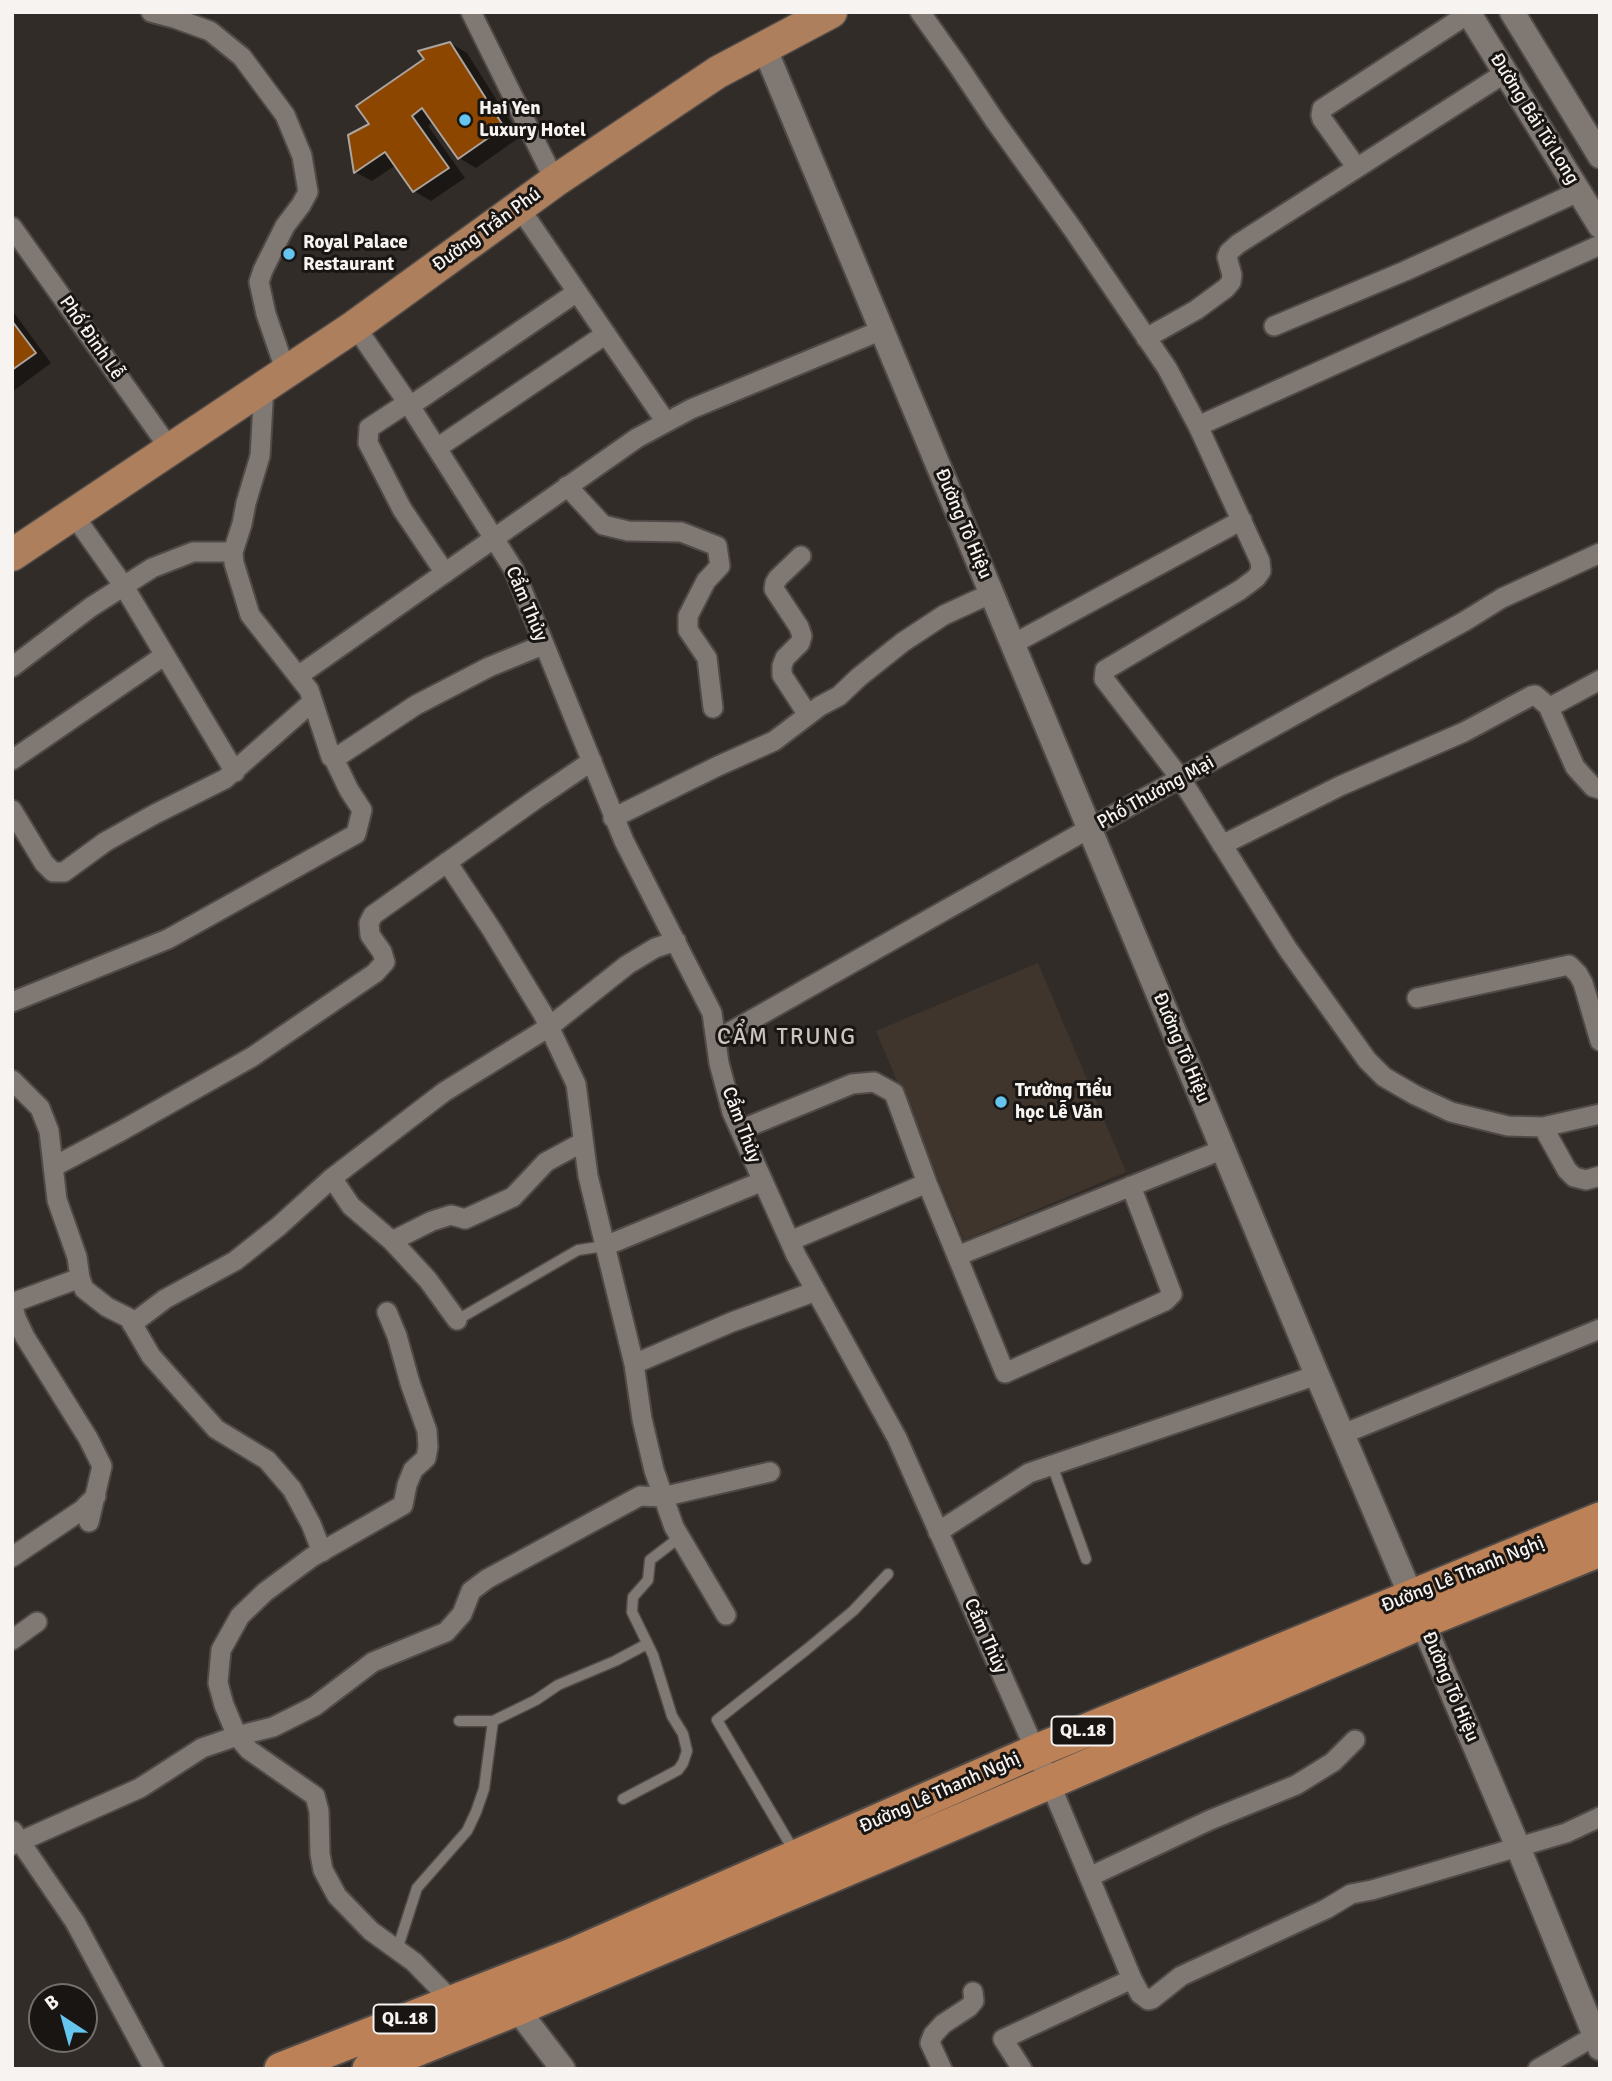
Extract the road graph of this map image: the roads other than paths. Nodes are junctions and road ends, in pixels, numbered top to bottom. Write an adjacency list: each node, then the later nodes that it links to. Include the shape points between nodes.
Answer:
1 (151, 12): 24 (street, via 210,31 242,57 285,115 302,156 308,192 285,226 260,282)
2 (471, 12): 12 (street)
3 (831, 12): 7 (main road, Đường Trần Phú)
4 (920, 12): 23 (street)
5 (1512, 12): 9 (street, Đường Bái Tử Long)
6 (1469, 13): 8 (street, Đường Bái Tử Long); 11 (street, via 1322,109 1322,119)
7 (764, 47): 12 (main road, Đường Trần Phú, via 718,72); 21 (street, Đường Tô Hiệu)
8 (1505, 73): 11 (street); 13 (street, Đường Bái Tử Long)
9 (1592, 127): 10 (street, Đường Bái Tử Long)
10 (1600, 156)
11 (1357, 168): 23 (street, via 1238,244 1227,257 1232,275 1226,288)
12 (555, 181): 14 (main road, Đường Trần Phú)
13 (1578, 192): 15 (street, Đường Bái Tử Long); 20 (street)
14 (519, 207): 18 (street); 19 (main road, Đường Trần Phú)
15 (1600, 226)
16 (12, 227): 29 (street, Phố Đinh Lễ)
17 (1600, 245): 27 (street)
18 (577, 292): 22 (street); 25 (street)
19 (355, 326): 24 (main road, Đường Trần Phú); 25 (street, Cẩm Thủy)
20 (1274, 326)
21 (882, 330): 26 (street); 40 (street, Đường Tô Hiệu)
22 (606, 334): 26 (street); 28 (street)
23 (1146, 338): 27 (street)
24 (275, 379): 29 (main road, Đường Trần Phú); 34 (street, via 260,456)
25 (409, 404): 28 (street, Cẩm Thủy); 38 (street, via 369,428 368,443 402,509)
26 (666, 422): 30 (street)
27 (1198, 426): 32 (street)
28 (437, 448): 33 (street, Cẩm Thủy)
29 (170, 449): 31 (main road, Đường Trần Phú)
30 (567, 486): 33 (street); 49 (street, via 603,525 628,531 681,532 717,547 719,566 688,616 688,630 707,659)
31 (73, 514): 36 (main road, Đường Trần Phú); 39 (street)
32 (1242, 520): 41 (street); 55 (street, via 1260,561 1262,571 1256,578 1103,674)
33 (493, 538): 38 (street); 42 (street, Cẩm Thủy, via 514,570)
34 (233, 552): 39 (street, via 193,552); 45 (street, via 250,615)
35 (1600, 553): 55 (street, Phố Thương Mại, via 1502,598)
36 (12, 555)
37 (801, 556): 50 (street, via 778,578 774,589 802,636 785,658 782,675)
38 (445, 573): 45 (street)
39 (123, 585): 43 (street); 44 (street)
40 (992, 593): 41 (street, Đường Tô Hiệu); 50 (street, via 944,615 903,642 839,696)
41 (1013, 644): 59 (street, Đường Tô Hiệu)
42 (545, 648): 51 (street, via 489,667 416,705); 53 (street, Cẩm Thủy)
43 (165, 655): 52 (street); 54 (street)
44 (12, 667)
45 (298, 676): 47 (street, via 309,690)
46 (1600, 680): 48 (street)
47 (311, 703): 51 (street); 54 (street)
48 (1548, 706): 56 (street, via 1575,767); 60 (street, via 1538,696 1531,696)
49 (713, 709)
50 (808, 715): 58 (street, via 775,741)
51 (334, 759): 64 (street, via 362,810 356,834 168,939)
52 (12, 760)
53 (592, 761): 58 (street, Cẩm Thủy); 61 (street)
54 (235, 772): 57 (street, via 105,842 64,872 53,872 44,863)
55 (1181, 779): 59 (street, Phố Thương Mại); 60 (street)
56 (1600, 789)
57 (12, 810)
58 (613, 818): 62 (street, Cẩm Thủy)
59 (1090, 828): 66 (street, Phố Thương Mại); 73 (street, Đường Tô Hiệu)
60 (1222, 845): 70 (street, via 1287,948 1384,1077 1451,1112 1507,1126)
61 (447, 862): 65 (street); 74 (street, via 373,915 370,935 385,962 375,973 252,1057)
62 (676, 941): 65 (street, via 627,965); 66 (street, Cẩm Thủy, via 712,1013)
63 (1417, 998): 67 (street, via 1569,965 1583,984)
64 (12, 1002)
65 (549, 1027): 72 (street, via 576,1084); 76 (street, via 444,1092)
66 (716, 1040): 71 (street, Cẩm Thủy)
67 (1600, 1041)
68 (12, 1080): 74 (street, via 40,1108 49,1131)
69 (1600, 1114): 70 (street)
70 (1543, 1127): 75 (street, via 1567,1171 1586,1180)
71 (740, 1130): 77 (street, Cẩm Thủy); 78 (street, via 852,1084 874,1082 894,1093)
72 (583, 1142): 80 (street, via 547,1162 513,1197 465,1219 450,1215 432,1221); 82 (street)
73 (1224, 1149): 79 (street); 92 (street, Đường Tô Hiệu)
74 (53, 1167): 84 (street, via 57,1200)
75 (1600, 1176)
76 (332, 1178): 80 (street, via 351,1206); 89 (street, via 235,1261 165,1299)
77 (763, 1181): 81 (street, Cẩm Thủy); 82 (street)
78 (927, 1183): 81 (street); 83 (street)
79 (1131, 1186): 83 (street); 83 (street, via 1172,1294 1005,1373)
80 (392, 1241): 88 (street)
81 (790, 1241): 85 (street, Cẩm Thủy)
82 (605, 1246): 88 (lane, via 578,1250); 91 (street)
83 (957, 1256)
84 (80, 1278): 86 (street); 89 (street, via 84,1289)
85 (816, 1291): 91 (street); 100 (street, Cẩm Thủy, via 897,1438)
86 (12, 1303): 96 (street, via 25,1337 98,1455 102,1466)
87 (387, 1312): 103 (street, via 427,1430 426,1458 413,1470 402,1505)
88 (457, 1320)
89 (132, 1324): 103 (street, via 151,1356 216,1429 267,1460 292,1489)
90 (1600, 1329): 93 (street)
91 (634, 1364): 97 (street, via 642,1419)
92 (1317, 1375): 93 (street, Đường Tô Hiệu); 94 (street)
93 (1343, 1434): 107 (street, Đường Tô Hiệu)
94 (1052, 1465): 100 (street, via 1029,1473); 105 (lane)
95 (770, 1472): 97 (street)
96 (97, 1495): 99 (street); 104 (street)
97 (662, 1497): 101 (street); 114 (street, via 640,1496 487,1580 471,1591 462,1614 446,1632 373,1662 294,1717)
98 (1600, 1519): 107 (highway, Đường Lê Thanh Nghị / QL.18)
99 (89, 1522)
100 (938, 1532): 116 (street, Cẩm Thủy)
101 (680, 1537): 108 (street); 111 (lane, via 650,1560 648,1580 633,1597 632,1612)
102 (1600, 1550): 107 (highway, Đường Lê Thanh Nghị / QL.18)
103 (322, 1552): 114 (street, via 265,1592 240,1616 221,1650 218,1683)
104 (12, 1557)
105 (1086, 1559)
106 (888, 1574): 122 (lane, via 825,1635 717,1720)
107 (1417, 1609): 116 (highway, Đường Lê Thanh Nghị / QL.18); 117 (highway, Đường Lê Thanh Nghị / QL.18); 121 (street, Đường Tô Hiệu)
108 (726, 1615)
109 (37, 1622): 110 (street)
110 (12, 1640)
111 (647, 1644): 112 (lane); 118 (lane, via 687,1751 678,1770)
112 (493, 1720): 113 (lane); 124 (lane, via 484,1788 475,1812 467,1831 417,1888)
113 (459, 1721)
114 (237, 1735): 120 (street, via 202,1748 140,1788); 124 (street, via 249,1749 315,1796 323,1870 343,1903)
115 (1354, 1740): 123 (street, via 1333,1762 1296,1785)
116 (1036, 1751): 117 (street, Cẩm Thủy); 122 (highway, Đường Lê Thanh Nghị / QL.18)
117 (1049, 1781): 123 (street, Cẩm Thủy); 125 (highway, Đường Lê Thanh Nghị / QL.18, via 883,1854)
118 (623, 1799)
119 (1600, 1817): 121 (street)
120 (15, 1839): 131 (street, via 75,1922)
121 (1518, 1847): 126 (street, via 1352,1894 1181,1976 1152,1999 1140,1994); 130 (street, Đường Tô Hiệu)
122 (797, 1856): 125 (highway, Đường Lê Thanh Nghị / QL.18)
123 (1089, 1877): 126 (street, Cẩm Thủy)
124 (397, 1950): 129 (street)
125 (577, 1968): 128 (highway, Đường Lê Thanh Nghị / QL.18)
126 (1132, 1979): 136 (street, via 1003,2039)
127 (974, 1992): 135 (street, via 969,2007 933,2035 930,2043)
128 (529, 1993): 129 (highway, Đường Lê Thanh Nghị / QL.18); 133 (highway, Đường Lê Thanh Nghị / QL.18); 134 (street)
129 (452, 2001): 132 (highway, Đường Lê Thanh Nghị / QL.18)
130 (1598, 2039): 137 (street)
131 (154, 2069)
132 (281, 2069)
133 (369, 2069)
134 (563, 2069)
135 (942, 2069)
136 (1022, 2069)
137 (1538, 2069)

